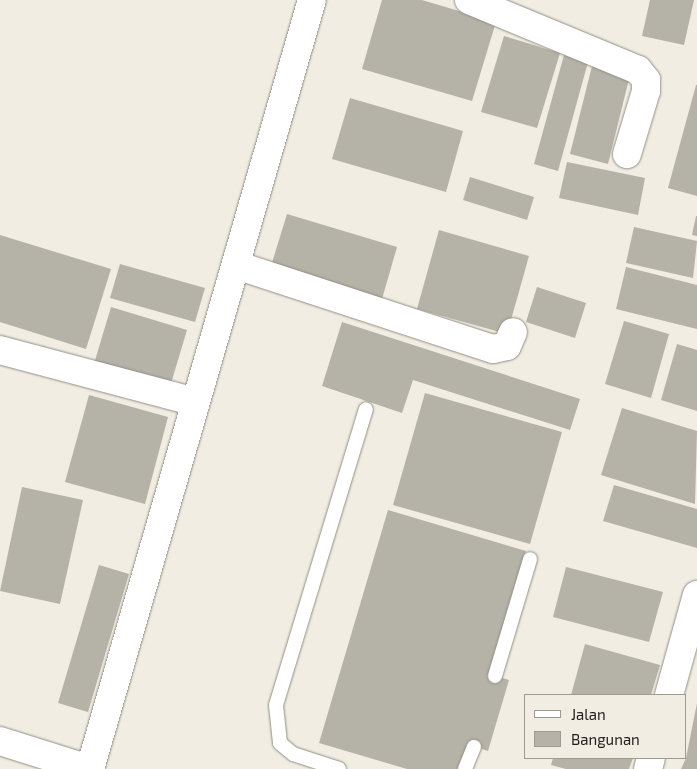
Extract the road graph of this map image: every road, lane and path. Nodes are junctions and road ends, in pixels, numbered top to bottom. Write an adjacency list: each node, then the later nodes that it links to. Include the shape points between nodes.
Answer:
1 (312, 0): 4 (main road)
2 (469, 0): 3 (main road, via 632,66 643,74 646,91)
3 (627, 154)
4 (239, 266): 5 (main road, via 493,349 508,346); 7 (main road)
5 (513, 332)
6 (0, 350): 7 (main road)
7 (195, 402): 15 (main road)
8 (366, 410): 16 (lane, via 276,705 280,743 294,754)
9 (530, 559): 11 (lane)
10 (697, 595): 12 (main road)
11 (495, 676)
12 (669, 694)
13 (0, 741): 15 (main road)
14 (474, 747): 17 (lane)
15 (89, 769)
16 (339, 769)
17 (465, 769)

